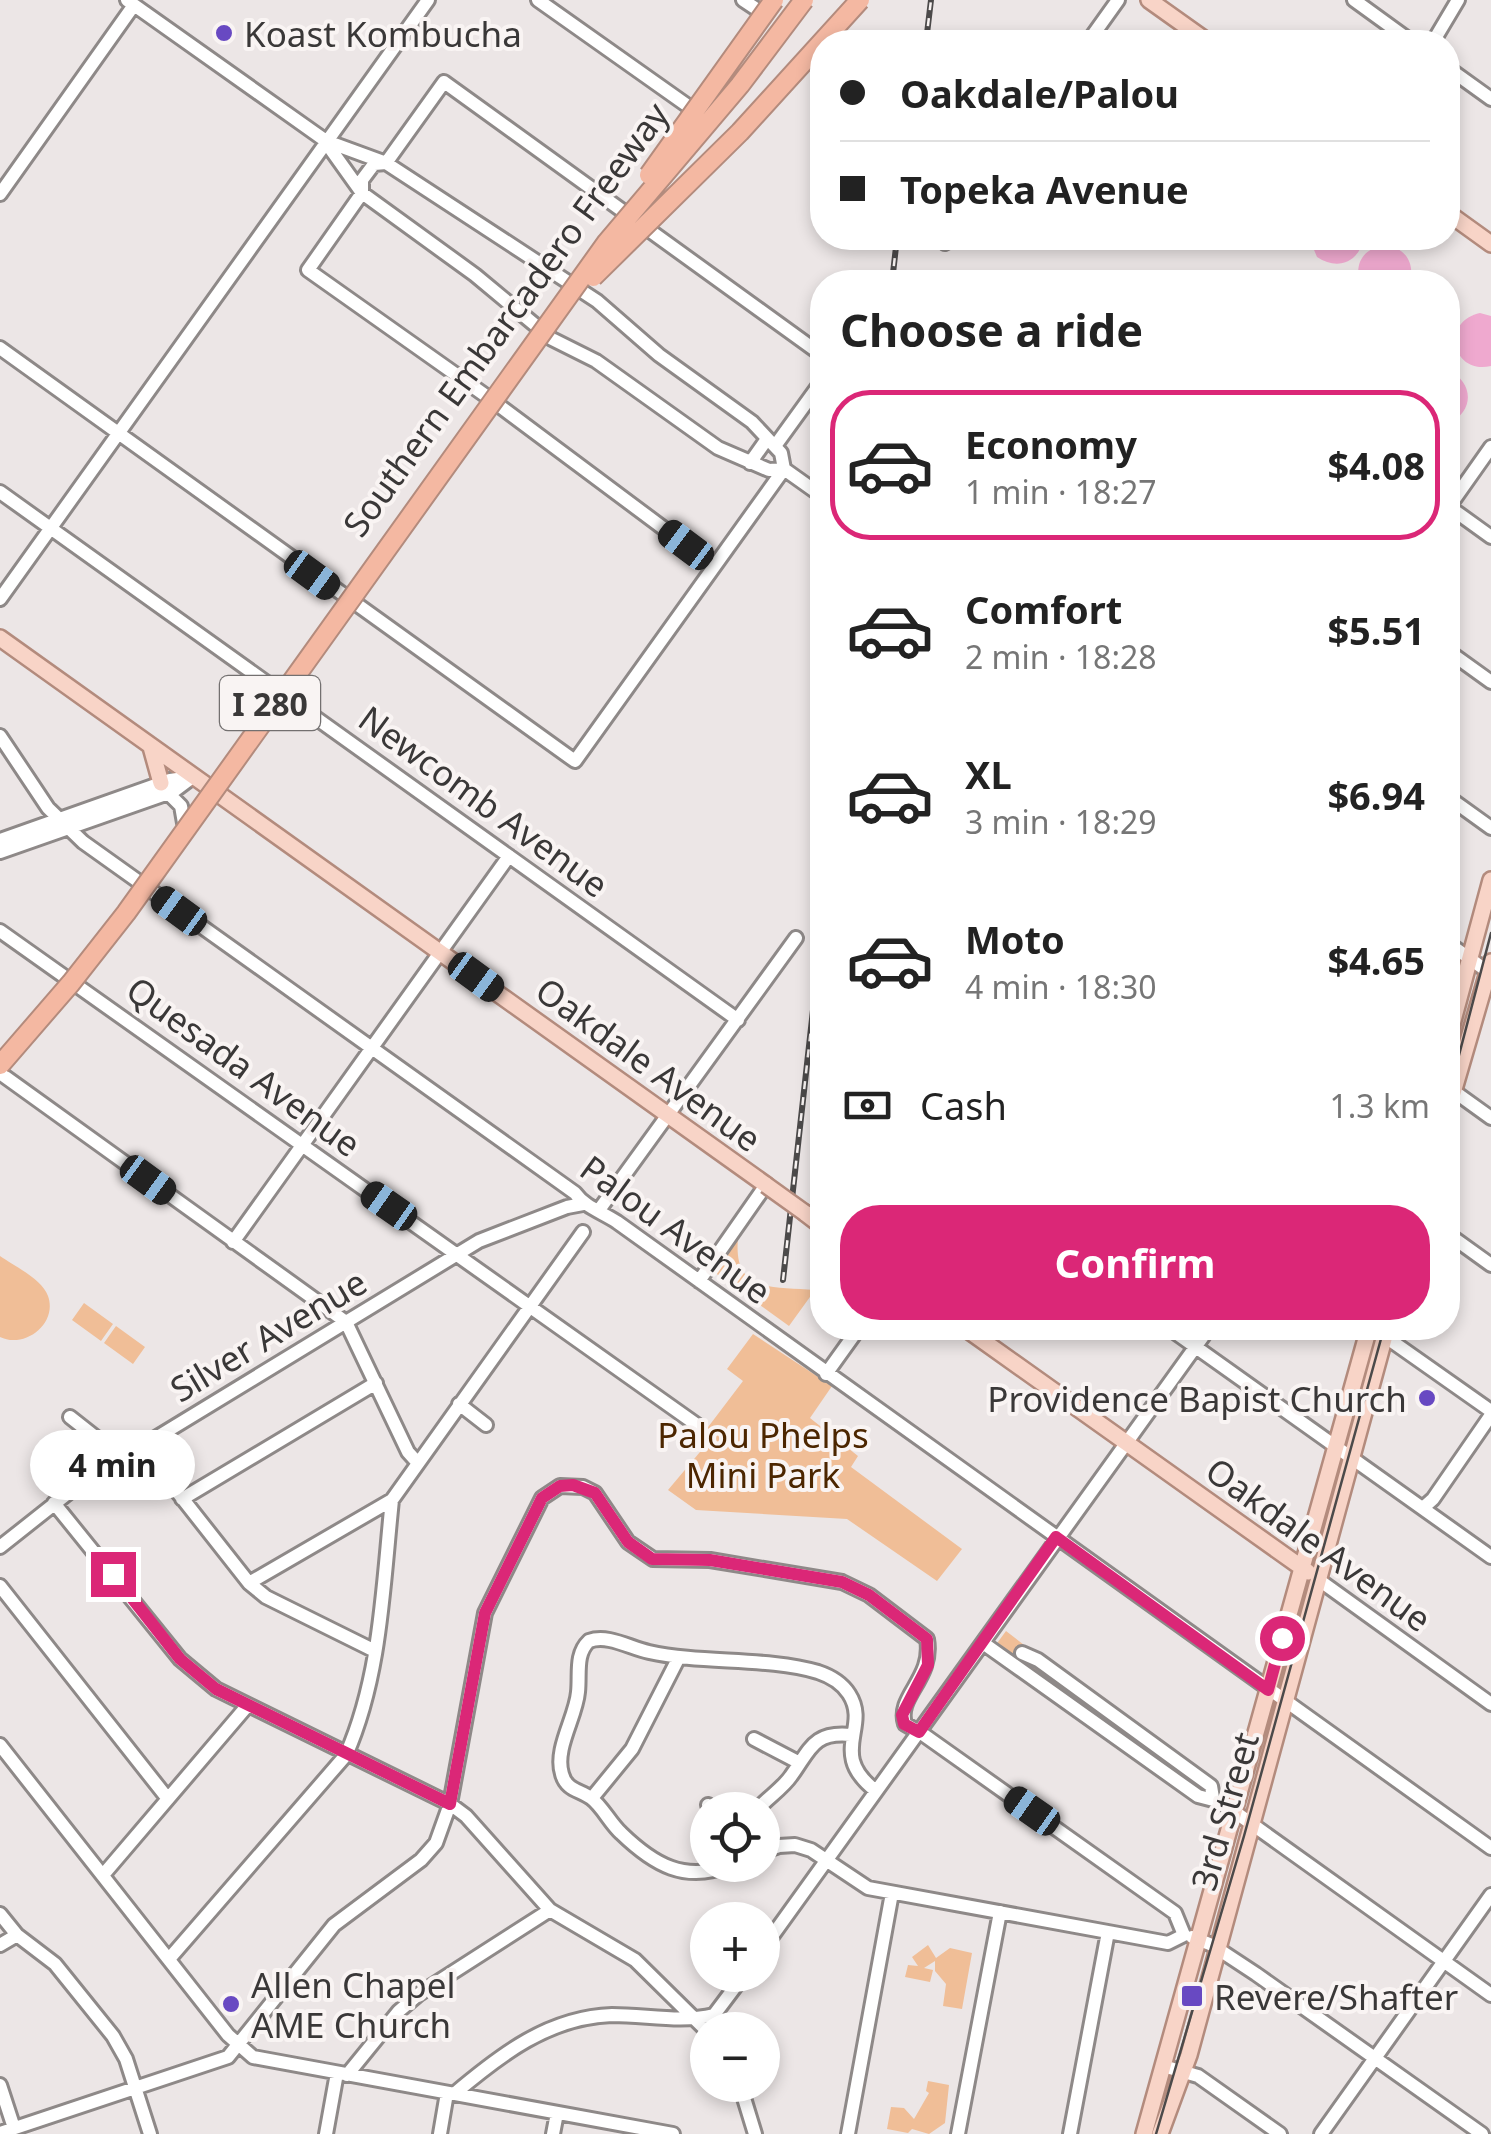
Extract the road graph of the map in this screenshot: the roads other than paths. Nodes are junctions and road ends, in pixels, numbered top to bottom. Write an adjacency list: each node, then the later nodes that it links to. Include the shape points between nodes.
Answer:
1 (428, 0): 22 (street)
2 (538, 0): 21 (street)
3 (744, 0): 12 (street)
4 (804, 0): 33 (highway, Southern Embarcadero Freeway / I 280, bridge, via 607,242)
5 (860, 0): 14 (highway, bridge)
6 (1118, 0): 15 (street)
7 (1149, 0): 16 (main road)
8 (1354, 0): 17 (street)
9 (1458, 0): 13 (street)
10 (1468, 0): 13 (street)
11 (131, 2): 22 (street); 24 (street)
12 (769, 7): 21 (street); 83 (highway, Southern Embarcadero Freeway / I 280, bridge, via 121,910)
13 (1442, 29)
14 (833, 30)
15 (1097, 30)
16 (1191, 30)
17 (1395, 30)
18 (810, 56): 33 (highway, bridge, via 582,287)
19 (1460, 77): 20 (street)
20 (1491, 99)
21 (695, 111): 26 (street)
22 (326, 142): 23 (street); 25 (street); 37 (street)
23 (386, 163): 25 (street, via 374,164 362,180); 26 (street, via 444,82); 29 (street)
24 (0, 194)
25 (362, 194): 30 (street); 48 (street, via 308,270)
26 (624, 212): 29 (street); 31 (street)
27 (1460, 222): 28 (main road)
28 (1491, 244)
29 (571, 283): 30 (street); 38 (street)
30 (539, 328): 34 (street); 40 (street)
31 (810, 346)
32 (0, 348): 37 (street)
33 (522, 361): 83 (highway, Southern Embarcadero Freeway / I 280, bridge, via 117,925)
34 (498, 387)
35 (810, 395): 38 (street)
36 (481, 410): 49 (street)
37 (120, 434): 46 (street); 49 (street)
38 (771, 442): 40 (street); 41 (street)
39 (1491, 447): 43 (street)
40 (750, 463): 41 (street)
41 (784, 468): 42 (street); 48 (street)
42 (810, 487)
43 (1460, 490)
44 (0, 492): 46 (street, Newcomb Avenue)
45 (1460, 515): 47 (street)
46 (50, 528): 50 (street); 54 (street, Newcomb Avenue)
47 (1491, 537)
48 (714, 566): 49 (street, via 575,761)
49 (344, 598): 54 (street)
50 (0, 599)
51 (0, 638): 56 (main road, Oakdale Avenue)
52 (1460, 660): 53 (street)
53 (1491, 682)
54 (279, 690): 59 (street); 67 (street, Newcomb Avenue)
55 (0, 736): 57 (street, Palou Avenue)
56 (149, 744): 58 (main road, Oakdale Avenue); 60 (main road)
57 (6, 756): 63 (street, Palou Avenue)
58 (194, 776): 59 (main road, Oakdale Avenue); 60 (street)
59 (210, 787): 62 (street); 72 (main road, Oakdale Avenue)
60 (165, 788): 62 (street); 63 (street)
61 (1460, 805): 64 (street)
62 (184, 823): 69 (street)
63 (63, 824): 65 (street); 66 (street); 69 (street, Palou Avenue)
64 (1491, 828)
65 (0, 840)
66 (0, 852)
67 (508, 856): 72 (street); 80 (street, Newcomb Avenue)
68 (1491, 880): 74 (main road)
69 (142, 884): 77 (street); 81 (street, Palou Avenue)
70 (0, 930): 77 (street, Quesada Avenue)
71 (796, 938): 80 (street)
72 (440, 951): 81 (street); 86 (main road, Oakdale Avenue)
73 (1460, 952): 74 (street)
74 (1469, 958): 75 (street); 76 (main road)
75 (1490, 969): 82 (main road)
76 (1465, 975): 78 (main road); 79 (main road)
77 (71, 979): 83 (street); 88 (street, Quesada Avenue)
78 (1460, 980)
79 (1460, 994)
80 (738, 1020): 86 (street)
81 (371, 1049): 88 (street); 90 (street, Palou Avenue)
82 (1460, 1059)
83 (0, 1061)
84 (0, 1073): 94 (street)
85 (1460, 1096): 87 (street)
86 (669, 1115): 89 (main road, Oakdale Avenue); 91 (street)
87 (1491, 1118)
88 (302, 1145): 94 (street); 96 (street, Quesada Avenue)
89 (766, 1185): 92 (main road, Oakdale Avenue, bridge); 98 (street)
90 (583, 1204): 91 (street, Palou Avenue); 96 (street, Silver Avenue)
91 (598, 1210): 98 (street, Palou Avenue)
92 (810, 1217)
93 (583, 1232): 99 (street)
94 (233, 1242): 100 (street)
95 (1460, 1243): 97 (street)
96 (458, 1254): 99 (street, Quesada Avenue); 100 (street, Silver Avenue)
97 (1491, 1265)
98 (699, 1282): 109 (street, Palou Avenue)
99 (530, 1306): 111 (street); 115 (street, Quesada Avenue)
100 (346, 1322): 110 (street); 118 (street, Silver Avenue)
101 (851, 1340): 109 (street)
102 (982, 1340): 116 (main road, Oakdale Avenue)
103 (1187, 1340): 108 (street)
104 (1199, 1340): 108 (street)
105 (1375, 1340): 117 (main road, 3rd Street)
106 (1377, 1340): 120 (main road, 3rd Street)
107 (1392, 1340): 112 (street)
108 (1195, 1346): 116 (street); 117 (street)
109 (826, 1374): 126 (street, Palou Avenue)
110 (376, 1382): 121 (street); 122 (street)
111 (460, 1404): 114 (street); 121 (street)
112 (1491, 1413): 125 (street)
113 (70, 1417): 119 (street)
114 (486, 1424)
115 (697, 1426)
116 (1126, 1442): 126 (street); 129 (main road, Oakdale Avenue)
117 (1336, 1446): 120 (street); 129 (main road, 3rd Street)
118 (142, 1447): 119 (street, Silver Avenue); 122 (street)
119 (122, 1458): 124 (street, Silver Avenue)
120 (1351, 1458): 125 (street); 130 (main road, 3rd Street)
121 (416, 1462): 123 (street)
122 (182, 1499): 131 (street)
123 (392, 1500): 131 (street); 134 (street)
124 (54, 1503): 127 (street, Silver Avenue); 140 (street, via 180,1659)
125 (1423, 1508): 128 (street)
126 (1056, 1537): 133 (street); 137 (street, Palou Avenue)
127 (0, 1547)
128 (1491, 1557)
129 (1302, 1568): 130 (main road, Oakdale Avenue); 137 (main road, 3rd Street)
130 (1319, 1580): 138 (main road, 3rd Street); 139 (street, Oakdale Avenue)
131 (249, 1584): 134 (street)
132 (0, 1586): 151 (street)
133 (983, 1643): 141 (street); 150 (street, via 1198,1796)
134 (375, 1651): 145 (street)
135 (1022, 1652): 150 (street, via 1211,1786)
136 (679, 1657): 142 (street, via 828,1676 852,1699); 149 (street, via 632,1750); 149 (street, via 601,1638 582,1649 561,1768 568,1786)
137 (1268, 1690): 138 (street, Palou Avenue); 153 (main road, 3rd Street)
138 (1285, 1702): 154 (main road, 3rd Street); 156 (street, Palou Avenue)
139 (1491, 1704)
140 (248, 1705): 145 (street); 151 (street)
141 (919, 1732): 148 (street); 152 (street, via 902,1715 928,1665 927,1639 869,1595 842,1582 710,1560 652,1559 628,1542 595,1493 560,1486 542,1498 485,1613); 168 (street, via 1175,1913)
142 (851, 1735): 146 (street, via 822,1737); 148 (street, via 853,1766)
143 (754, 1738): 146 (street)
144 (0, 1744): 159 (street)
145 (346, 1754): 152 (street); 171 (street)
146 (798, 1762): 147 (street)
147 (775, 1792)
148 (876, 1792): 157 (street)
149 (592, 1798): 158 (street, via 622,1834 675,1871)
150 (1213, 1798): 153 (street)
151 (168, 1799): 159 (street)
152 (450, 1804): 162 (street); 176 (street, via 436,1842 334,1925)
153 (1235, 1812): 154 (street); 168 (main road, 3rd Street)
154 (1252, 1824): 170 (main road, 3rd Street); 172 (street)
155 (780, 1846): 157 (street, via 812,1850)
156 (1491, 1848)
157 (828, 1861): 160 (street, via 868,1888); 165 (street)
158 (690, 1873)
159 (103, 1874): 171 (street)
160 (892, 1893): 163 (street); 195 (street)
161 (1491, 1895): 172 (street)
162 (550, 1910): 174 (street, via 635,1960); 180 (street, via 418,1994)
163 (1000, 1912): 166 (street); 196 (street)
164 (0, 1914): 167 (street)
165 (780, 1926)
166 (1108, 1932): 168 (street, via 1168,1943); 197 (street)
167 (17, 1936): 169 (street); 182 (street, via 55,1964 113,2036)
168 (1192, 1937): 170 (street); 178 (main road, 3rd Street)
169 (0, 1945)
170 (1217, 1948): 177 (street); 179 (main road, 3rd Street)
171 (170, 1959): 176 (street)
172 (1444, 1961): 173 (street); 177 (street)
173 (1491, 1994)
174 (690, 2016)
175 (690, 2020): 183 (street, via 610,2015 566,2021 500,2054)
176 (238, 2046): 180 (street, via 253,2057); 182 (street, via 228,2056)
177 (1375, 2058): 201 (street); 202 (street)
178 (1163, 2066): 179 (street); 198 (main road, 3rd Street)
179 (1182, 2071): 199 (main road, 3rd Street); 200 (street)
180 (342, 2074): 183 (street); 190 (street)
181 (0, 2085): 186 (street)
182 (135, 2088): 187 (street); 189 (street)
183 (451, 2094): 185 (street); 191 (street)
184 (745, 2102): 194 (street)
185 (557, 2113): 192 (street); 193 (street)
186 (14, 2128): 187 (street); 188 (street)
187 (36, 2128)
188 (0, 2133)
189 (150, 2134)
190 (326, 2134)
191 (440, 2134)
192 (554, 2134)
193 (673, 2134)
194 (755, 2134)
195 (848, 2134)
196 (958, 2134)
197 (1070, 2134)
198 (1144, 2134)
199 (1160, 2134)
200 (1280, 2134)
201 (1322, 2134)
202 (1482, 2134)

